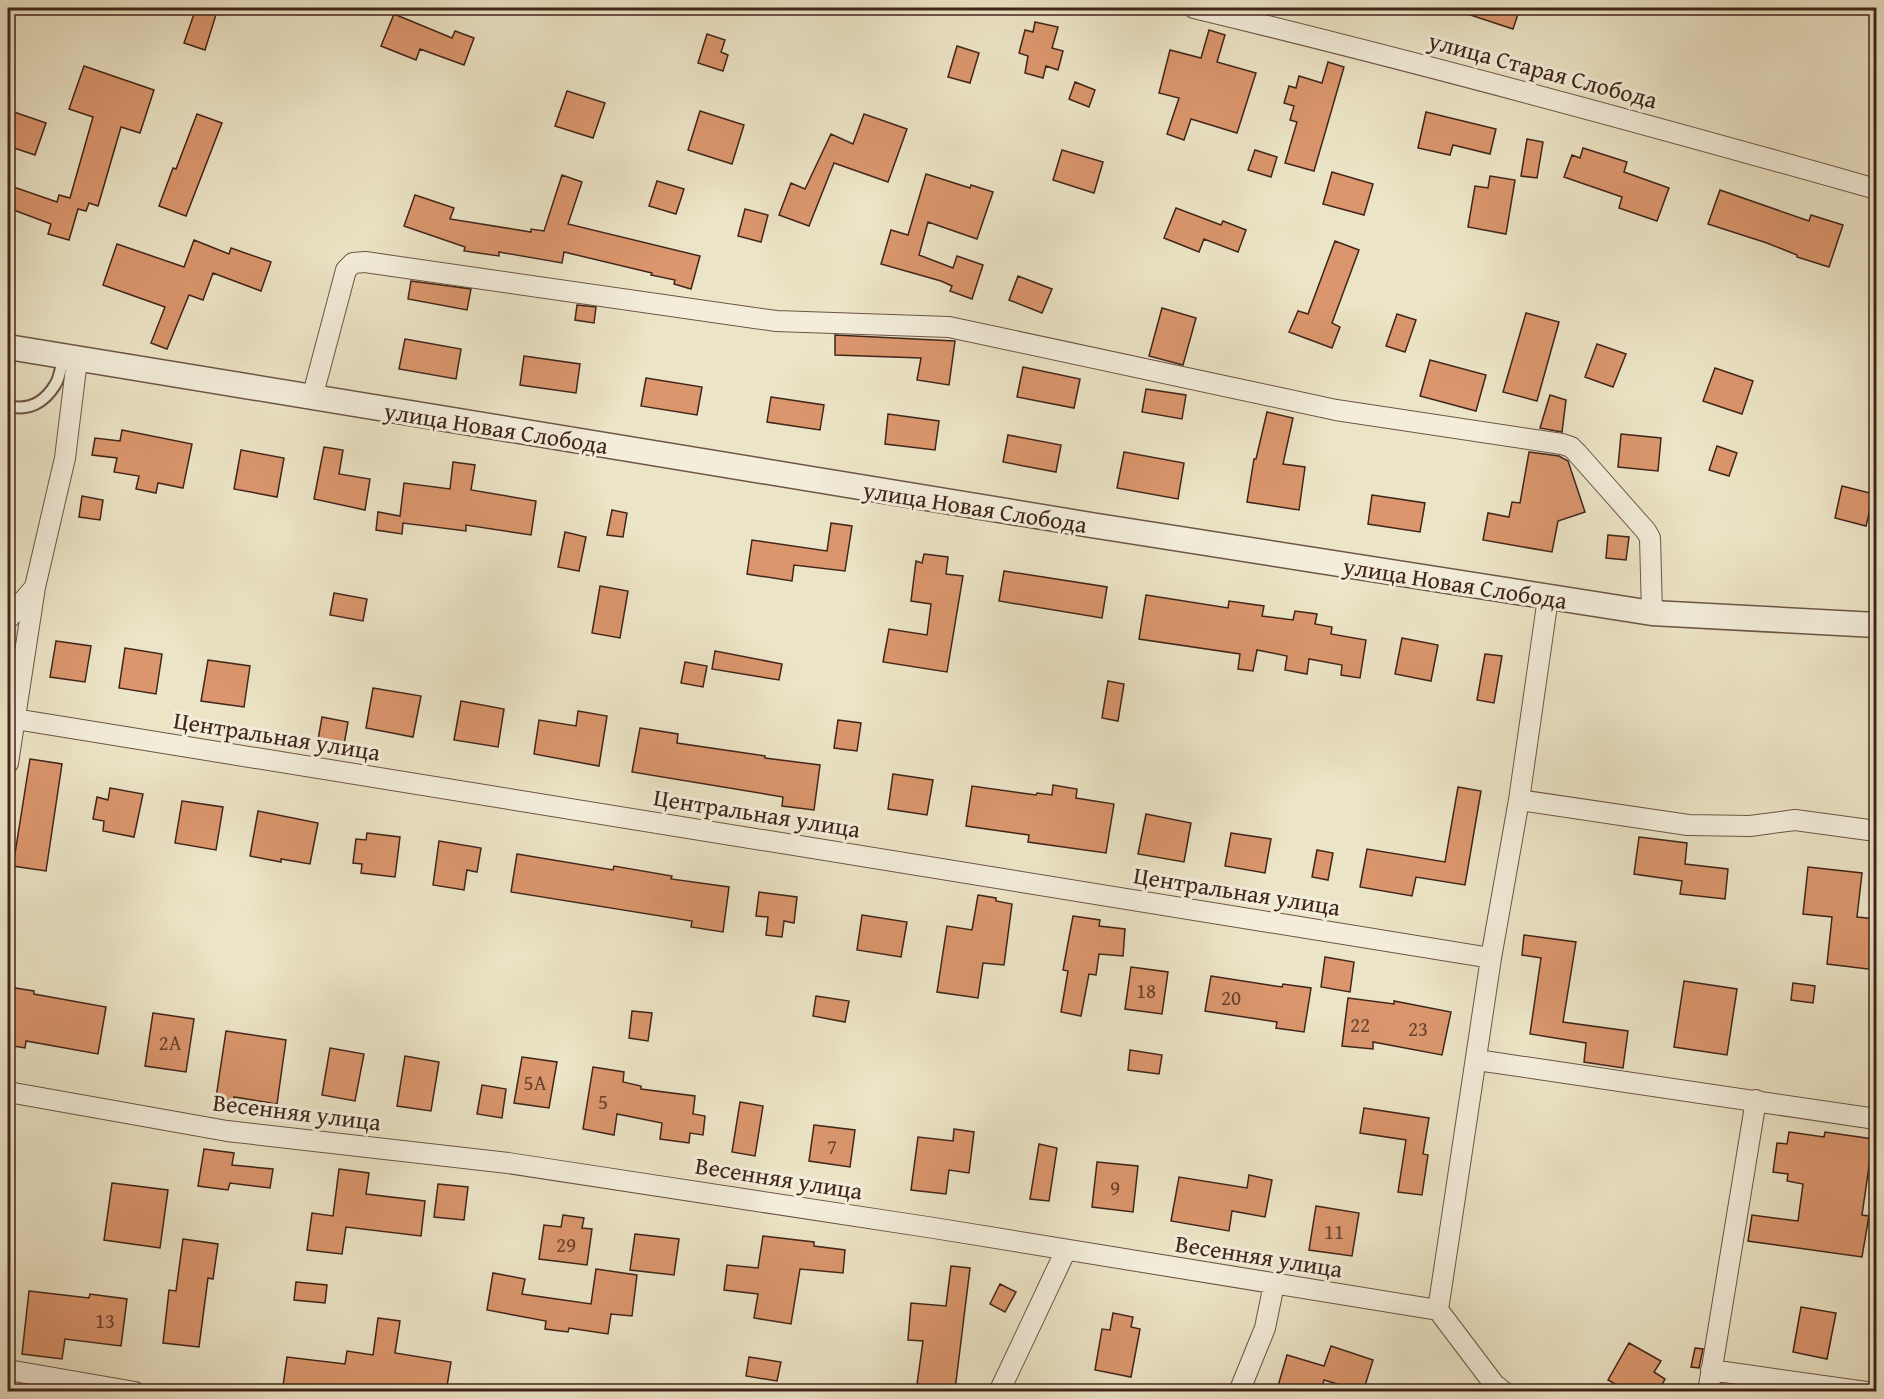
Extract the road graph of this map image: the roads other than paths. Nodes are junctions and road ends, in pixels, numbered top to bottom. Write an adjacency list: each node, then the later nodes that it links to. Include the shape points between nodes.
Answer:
1 (1194, 8): 2 (street, улица Старая Слобода, via 1658,127)
2 (1876, 189)
3 (8, 347): 4 (street, улица Новая Слобода)
4 (70, 359): 5 (street, улица Новая Слобода); 6 (lane, via 40,404 18,409); 7 (street)
5 (312, 398): 8 (street, улица Новая Слобода); 9 (street, via 346,270 353,263 364,261 776,321 949,327 1336,410 1571,447 1647,531)
6 (8, 406)
7 (35, 587): 10 (street); 12 (street)
8 (1548, 598): 9 (street, улица Новая Слобода); 14 (street)
9 (1652, 613): 11 (street, улица Новая Слобода)
10 (8, 619)
11 (1876, 625)
12 (15, 719): 13 (street); 16 (street, Центральная улица)
13 (8, 763)
14 (1519, 800): 15 (street, via 1688,825 1750,826 1795,820); 16 (street)
15 (1876, 831)
16 (1491, 958): 17 (street)
17 (1477, 1060): 19 (street); 23 (street)
18 (8, 1092): 21 (street, Весенняя улица, via 227,1131 508,1163)
19 (1756, 1100): 20 (street); 25 (street)
20 (1876, 1119)
21 (1066, 1250): 22 (street, Весенняя улица); 28 (street)
22 (1274, 1284): 23 (street, Весенняя улица); 29 (street, via 1265,1328)
23 (1438, 1310): 26 (street)
24 (8, 1370): 27 (street)
25 (1712, 1370): 30 (street); 31 (street)
26 (1496, 1389)
27 (135, 1392)
28 (999, 1392)
29 (1239, 1392)
30 (1708, 1392)
31 (1866, 1392)

